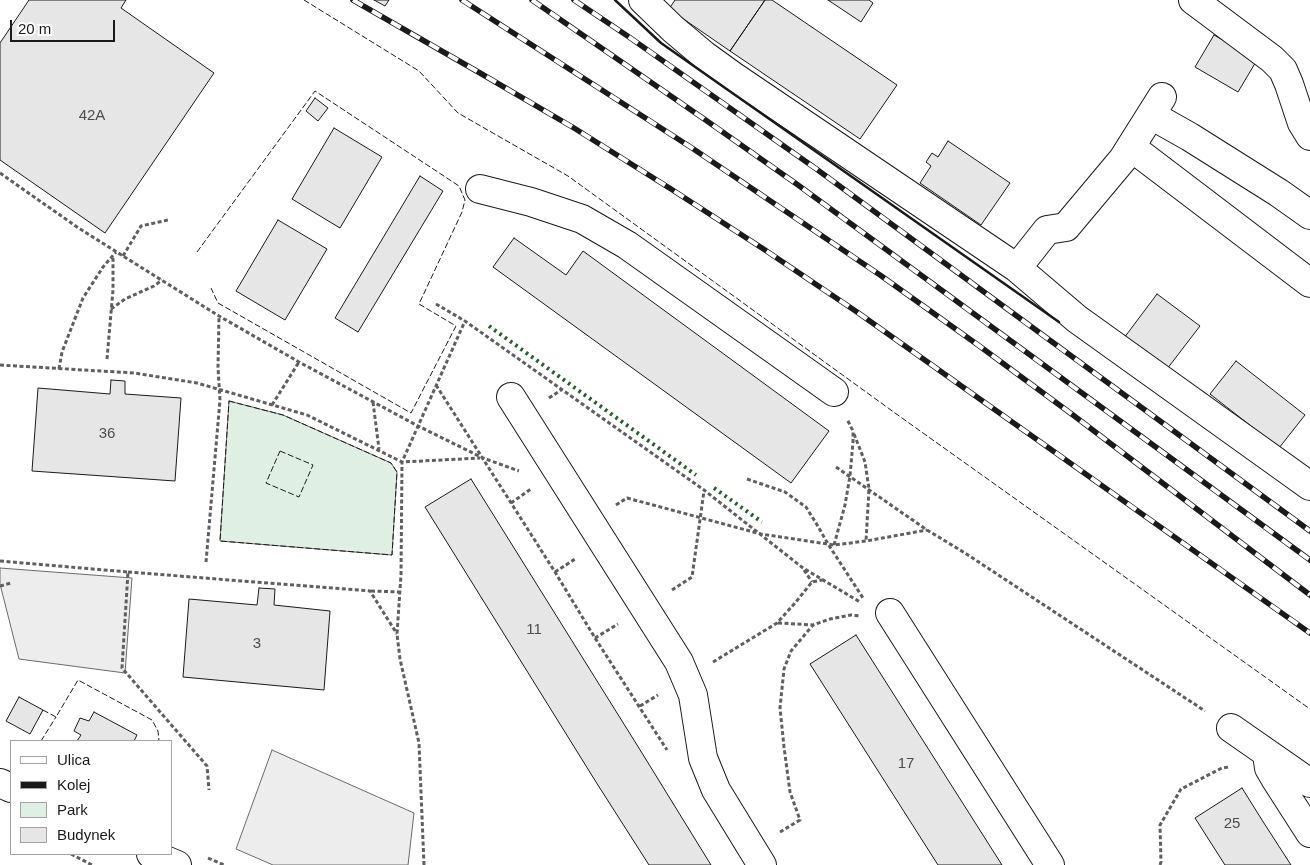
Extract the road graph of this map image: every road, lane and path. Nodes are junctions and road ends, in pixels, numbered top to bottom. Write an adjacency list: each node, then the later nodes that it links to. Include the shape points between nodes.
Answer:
1 (643, 0): 14 (street, via 673,30 733,76)
2 (1193, 0): 3 (street)
3 (1272, 59): 4 (street); 5 (street, via 1290,84 1302,123)
4 (1310, 87)
5 (1310, 136)
6 (1131, 147): 9 (street, via 1156,106 1214,152); 14 (street, via 1066,227 1047,230); 16 (street)
7 (0, 173): 11 (path)
8 (480, 189): 27 (street, via 582,219 627,245)
9 (1310, 215)
10 (168, 220): 12 (path, via 141,226)
11 (116, 252): 12 (path); 13 (path)
12 (123, 256): 15 (path)
13 (113, 257): 18 (path); 24 (path, via 102,267 83,298 62,352)
14 (1017, 268): 40 (street, via 1077,319)
15 (162, 280): 18 (path); 19 (path)
16 (1310, 283)
17 (436, 304): 20 (path)
18 (111, 309): 21 (path)
19 (219, 316): 22 (path); 26 (path)
20 (465, 321): 25 (path); 42 (path)
21 (107, 359)
22 (299, 362): 29 (path); 30 (path)
23 (0, 365): 24 (path)
24 (59, 369): 26 (path, via 134,373)
25 (436, 385): 31 (path); 34 (path)
26 (219, 389): 30 (path); 51 (path)
27 (834, 392): 32 (path)
28 (511, 397): 44 (street)
29 (373, 402): 31 (path); 33 (path)
30 (272, 405): 33 (path, via 306,415)
31 (418, 426): 34 (path); 35 (path)
32 (853, 431): 38 (path); 41 (path, via 865,462)
33 (379, 450): 35 (path)
34 (483, 458): 35 (path); 37 (path); 65 (path)
35 (402, 462): 59 (path)
36 (836, 467): 38 (path)
37 (527, 474)
38 (850, 476): 41 (path); 49 (path)
39 (747, 479): 48 (path, via 785,492 806,507)
40 (1310, 486)
41 (868, 489): 45 (path); 47 (path)
42 (704, 490): 43 (path); 46 (path)
43 (701, 517): 44 (path, via 627,498); 46 (path); 60 (path, via 692,577)
44 (589, 520): 60 (street)
45 (927, 530): 47 (path); 64 (path)
46 (761, 534): 48 (path); 52 (path)
47 (866, 541): 49 (path)
48 (828, 544): 49 (path); 61 (path)
49 (834, 545)
50 (0, 561): 53 (path)
51 (206, 562)
52 (804, 568): 54 (path); 55 (path)
53 (128, 572): 58 (path); 68 (path, via 122,668 207,766)
54 (823, 580): 55 (path); 61 (path)
55 (812, 582): 62 (path, via 777,623)
56 (11, 583): 57 (path)
57 (0, 586)
58 (370, 591): 59 (path); 63 (path)
59 (400, 592): 63 (path)
60 (644, 607): 76 (street, via 680,662 693,695 703,758 716,790)
61 (878, 613): 62 (path, via 830,619); 77 (street)
62 (813, 625): 69 (path, via 791,651 784,669 780,708)
63 (398, 634): 75 (path, via 400,659 419,744)
64 (1231, 728): 66 (street)
65 (670, 754)
66 (1268, 761): 67 (street); 70 (street, via 1276,780); 78 (path, via 1222,768 1181,789 1160,826)
67 (1310, 782)
68 (209, 790)
69 (790, 792)
70 (1310, 833)
71 (73, 855): 73 (path)
72 (153, 855): 74 (street)
73 (92, 865)
74 (177, 865)
75 (424, 865)
76 (762, 865)
77 (1050, 865)
78 (1160, 865)

